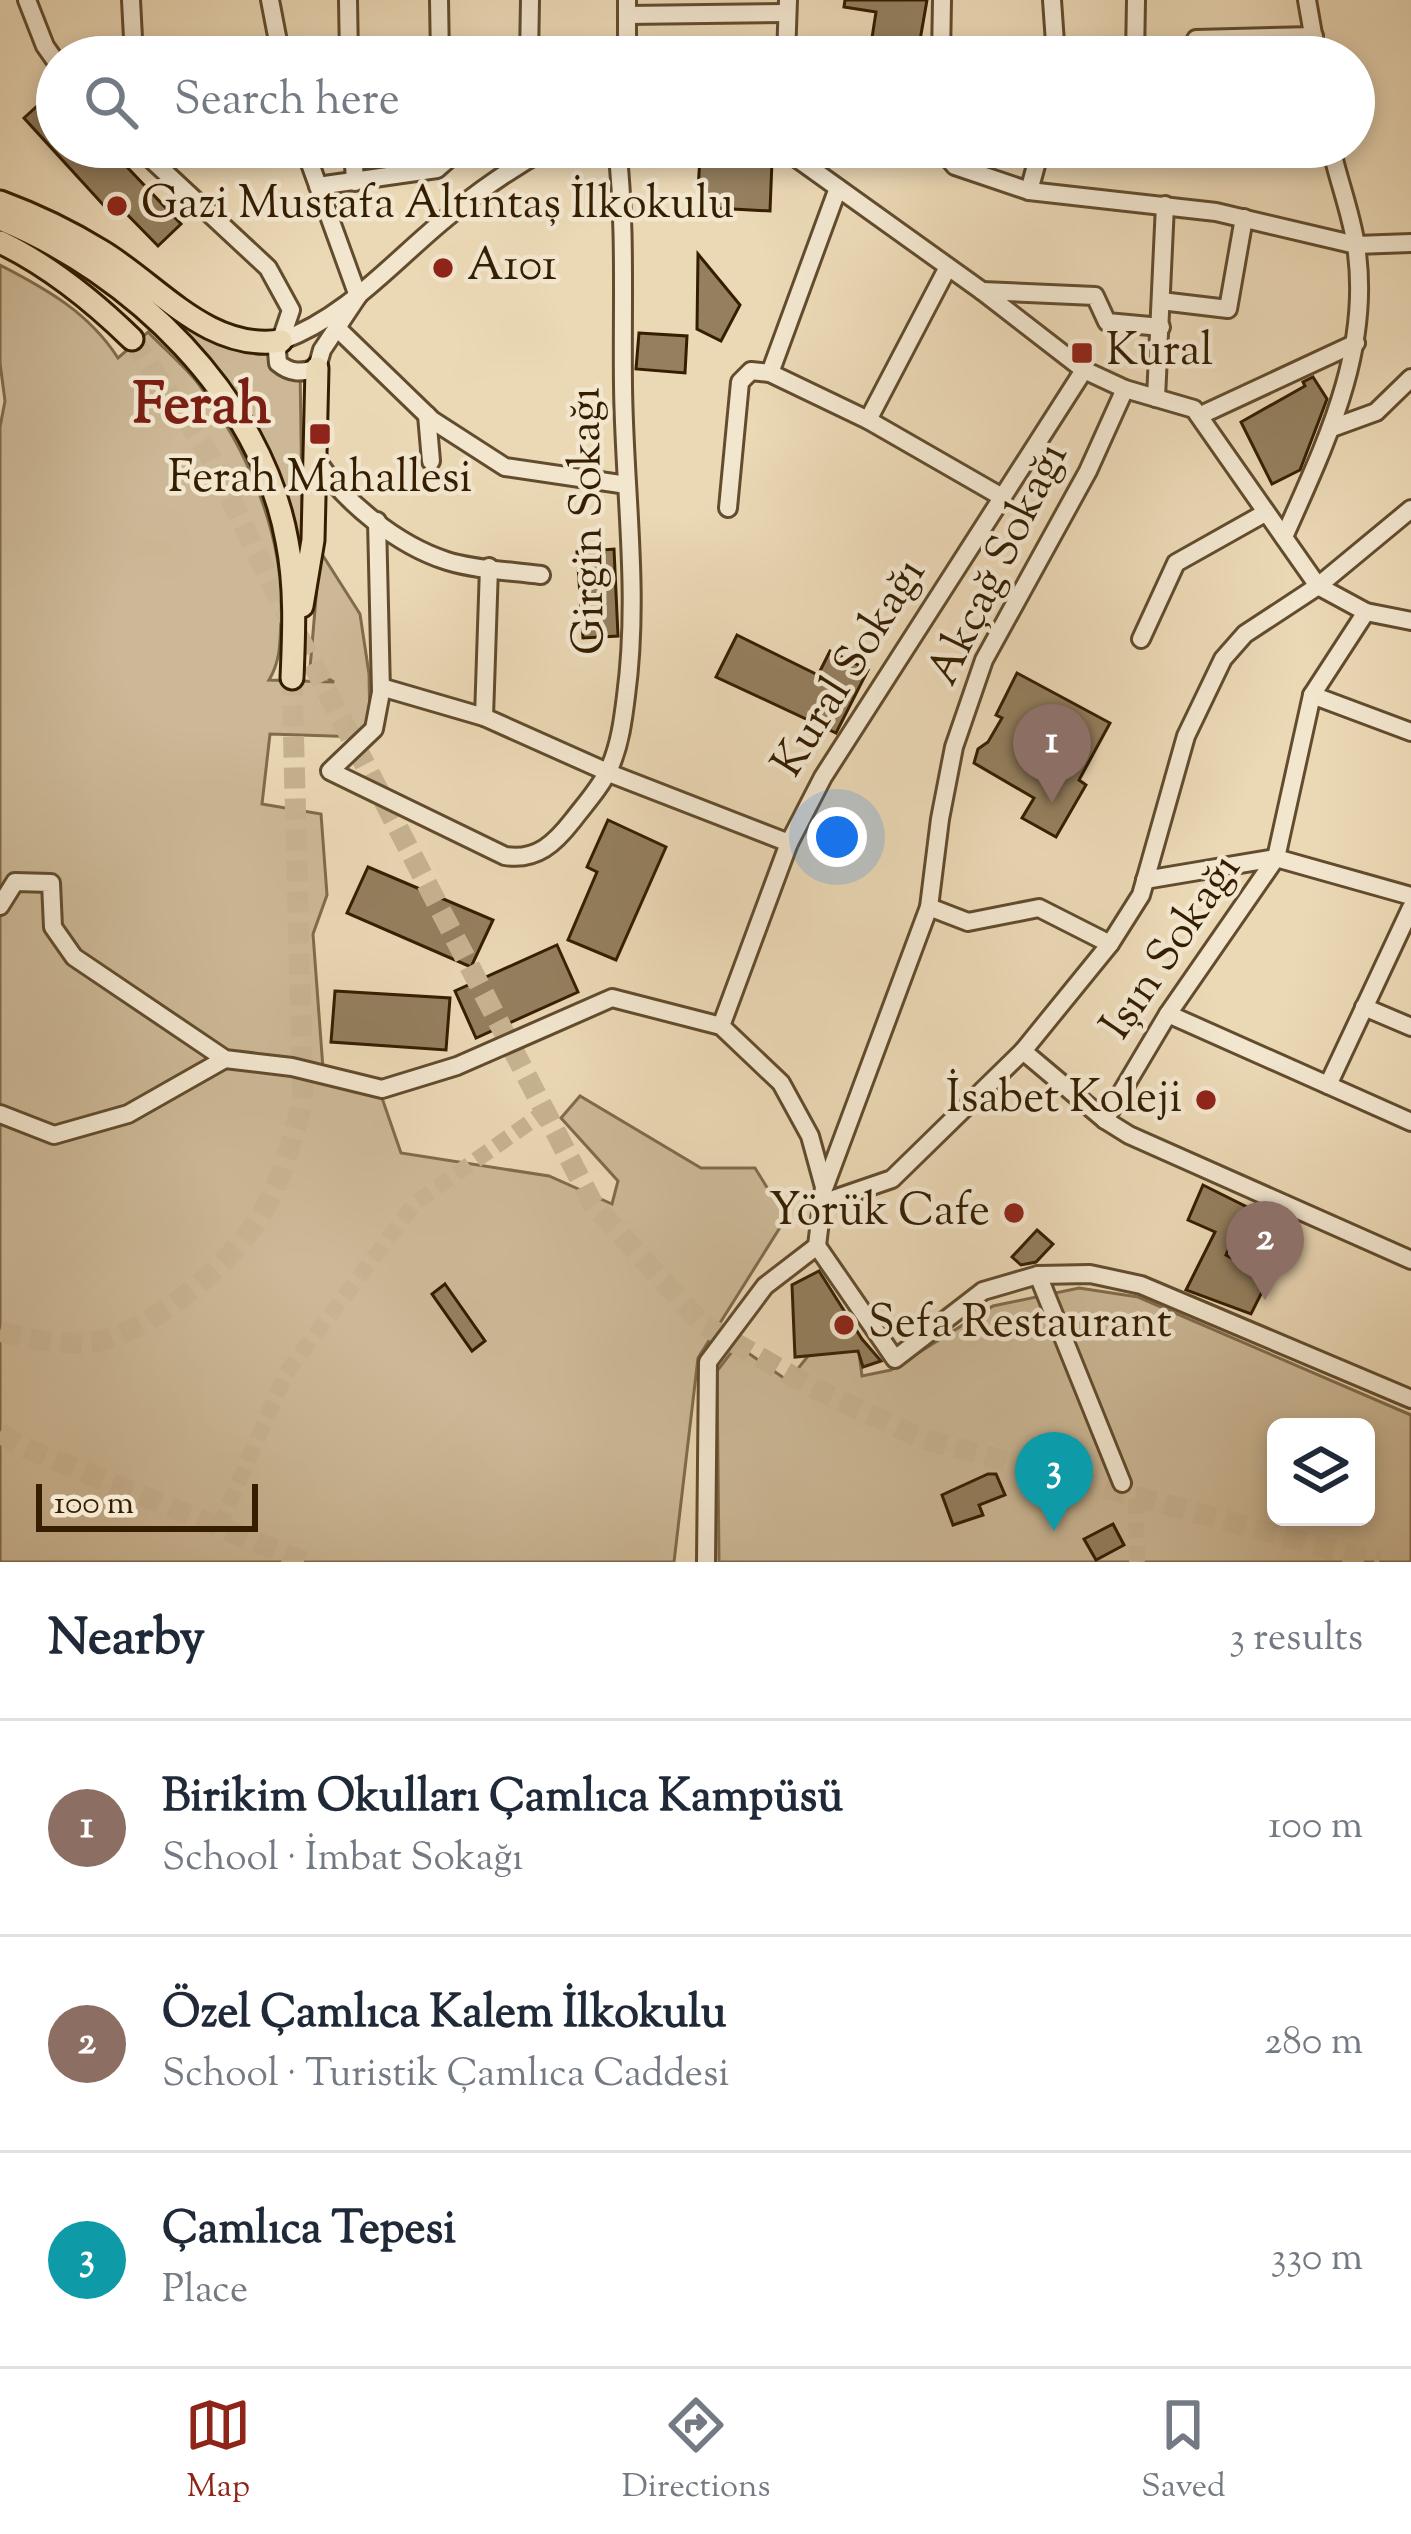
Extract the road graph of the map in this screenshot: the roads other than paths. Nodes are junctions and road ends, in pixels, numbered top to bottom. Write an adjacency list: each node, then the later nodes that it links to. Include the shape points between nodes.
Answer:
1 (27, 0): 13 (street)
2 (131, 0): 14 (street)
3 (270, 0): 15 (street)
4 (349, 0): 16 (street)
5 (440, 0): 17 (street)
6 (530, 0): 18 (street)
7 (942, 0): 20 (street)
8 (1052, 0): 21 (street)
9 (1136, 0): 22 (street)
10 (1307, 0): 23 (street)
11 (787, 6): 12 (street); 19 (street)
12 (627, 8)
13 (41, 36)
14 (133, 36)
15 (277, 36)
16 (349, 36)
17 (440, 36)
18 (529, 36)
19 (786, 36)
20 (941, 36)
21 (1055, 36)
22 (1135, 36)
23 (1314, 36)
24 (161, 168): 52 (street, via 268,268 291,310)
25 (312, 168): 35 (street)
26 (355, 168): 34 (street)
27 (437, 168): 34 (street)
28 (519, 168): 47 (street, via 451,214)
29 (618, 168): 66 (street, Girgin Sokağı)
30 (810, 168): 36 (street)
31 (962, 168): 37 (street)
32 (1035, 168): 37 (street)
33 (1336, 168): 44 (street)
34 (356, 182): 35 (street)
35 (318, 186): 47 (street)
36 (838, 188): 45 (street); 56 (street)
37 (1029, 191): 39 (street)
38 (0, 202): 52 (main road, via 104,252 230,337)
39 (1165, 205): 40 (street); 48 (street)
40 (1244, 218): 44 (street); 48 (street, via 1228,309)
41 (0, 219): 64 (main road, via 130,295 232,409 287,539 292,678)
42 (0, 242): 51 (main road, via 76,289)
43 (1411, 243): 44 (street)
44 (1356, 245): 53 (street)
45 (948, 267): 46 (street); 62 (street)
46 (982, 291): 50 (street, via 1095,296 1107,322); 55 (street)
47 (358, 296): 49 (street); 52 (street)
48 (1161, 302): 50 (street)
49 (337, 328): 54 (street); 60 (street)
50 (1161, 328): 59 (street)
51 (132, 340)
52 (280, 341): 54 (street, via 285,369)
53 (1356, 343): 61 (street); 63 (street)
54 (317, 368): 64 (main road)
55 (1084, 370): 58 (street); 67 (street, Kural Sokağı)
56 (770, 373): 62 (street); 68 (street, via 751,371 740,382)
57 (1411, 378): 63 (street, via 1376,412)
58 (1125, 389): 59 (street); 89 (street, Akçağ Sokağı, via 984,660 954,747)
59 (1156, 398): 61 (street)
60 (427, 415): 65 (street); 66 (street, via 506,466)
61 (1202, 415): 70 (street)
62 (868, 420): 67 (street)
63 (1332, 428): 72 (street)
64 (316, 459): 71 (street, via 334,487)
65 (430, 460)
66 (627, 485): 83 (street, Girgin Sokağı, via 633,648)
67 (1002, 497): 84 (street, Kural Sokağı, via 823,776)
68 (728, 508)
69 (1411, 509): 75 (street)
70 (1265, 513): 72 (street); 78 (street, via 1177,563)
71 (377, 521): 73 (street, via 448,561); 79 (street)
72 (1284, 537): 75 (street)
73 (490, 567): 74 (street); 81 (street)
74 (541, 575)
75 (1318, 586): 76 (street); 86 (street, via 1271,614 1223,658 1180,753)
76 (1366, 612): 77 (street); 80 (street, Işın Sokağı)
77 (1411, 621)
78 (1141, 639)
79 (381, 687): 81 (street); 83 (street, Girgin Sokağı, via 374,729 330,771 505,856 558,839)
80 (1312, 695): 82 (street); 85 (street, Işın Sokağı)
81 (484, 717): 83 (street)
82 (1411, 732)
83 (608, 772): 84 (street)
84 (789, 843): 94 (street, Kural Sokağı)
85 (1276, 858): 86 (street); 87 (street); 93 (street, Işın Sokağı)
86 (1144, 880): 91 (street)
87 (1411, 896)
88 (0, 906): 97 (street, via 15,882 51,883 53,928 74,957)
89 (929, 907): 91 (street, via 968,922 1039,908); 102 (street, Akçağ Sokağı)
90 (1411, 908): 92 (street)
91 (1110, 944): 96 (street)
92 (1364, 1007): 95 (street); 98 (street)
93 (1168, 1014): 98 (street); 100 (street, Işın Sokağı)
94 (721, 1026): 97 (street, via 612,998 457,1066 382,1088); 102 (street, via 782,1083 809,1136)
95 (1411, 1027)
96 (1023, 1052): 100 (street); 102 (street, via 892,1179)
97 (225, 1059): 99 (street, via 128,1114 54,1135)
98 (1328, 1085): 101 (street)
99 (0, 1114)
100 (1105, 1120): 104 (street)
101 (1411, 1122)
102 (823, 1195): 103 (street)
103 (817, 1246): 105 (street, via 895,1359 983,1291); 108 (street, via 765,1286 708,1362)
104 (1411, 1259)
105 (1038, 1275): 106 (street, via 1090,1274 1141,1285); 107 (street)
106 (1411, 1399)
107 (1122, 1483)
108 (706, 1562)

